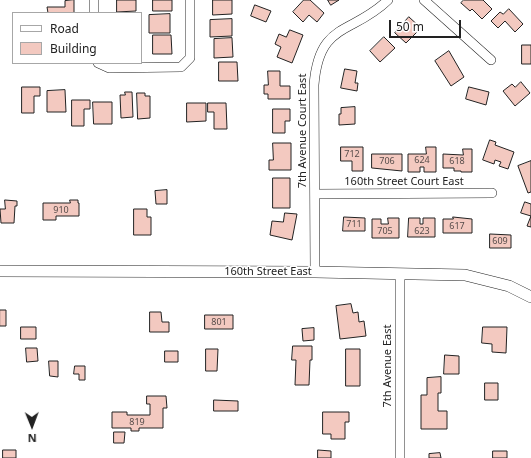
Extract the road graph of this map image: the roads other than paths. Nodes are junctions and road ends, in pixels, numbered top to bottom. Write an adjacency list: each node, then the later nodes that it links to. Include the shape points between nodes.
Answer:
1 (94, 0): 5 (street)
2 (190, 0): 7 (street, via 190,58 187,63 181,67 109,68)
3 (388, 0): 9 (street, 7th Avenue Court East, via 331,38 320,55 314,85)
4 (424, 0): 6 (street)
5 (94, 12)
6 (491, 60)
7 (100, 64)
8 (492, 193): 9 (street, 160th Street Court East)
9 (315, 194): 11 (street, 7th Avenue Court East)
10 (0, 271): 11 (street, 160th Street East)
11 (315, 272): 12 (street, 160th Street East)
12 (400, 274): 13 (street, 160th Street East, via 465,275 509,286); 14 (street, 7th Avenue East)
13 (531, 297)
14 (400, 458)

